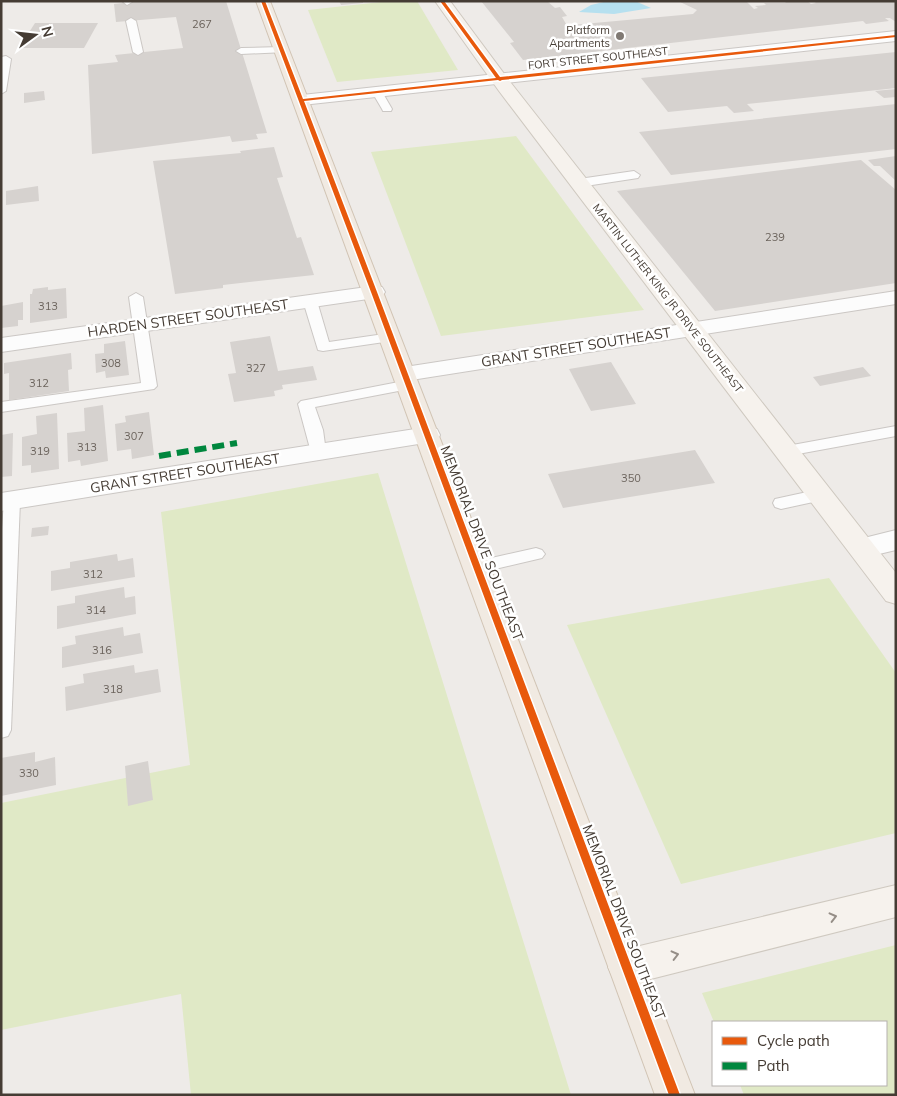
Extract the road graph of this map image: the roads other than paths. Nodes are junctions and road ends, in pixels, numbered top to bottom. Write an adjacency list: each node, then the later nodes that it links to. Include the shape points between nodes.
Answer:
1 (263, 1): 5 (main road, MEMORIAL DRIVE SOUTHEAST)
2 (442, 1): 9 (main road, MARTIN LUTHER KING JR DRIVE SOUTHEAST)
3 (132, 21): 6 (lane)
4 (896, 36): 9 (street, FORT STREET SOUTHEAST)
5 (275, 51): 7 (lane, via 263,56); 12 (main road, MEMORIAL DRIVE SOUTHEAST)
6 (138, 52)
7 (242, 55)
8 (4, 60): 10 (lane)
9 (500, 80): 11 (street, FORT STREET SOUTHEAST); 15 (main road, MARTIN LUTHER KING JR DRIVE SOUTHEAST)
10 (1, 90)
11 (377, 92): 12 (street, FORT STREET SOUTHEAST); 13 (lane)
12 (302, 100): 16 (main road, MEMORIAL DRIVE SOUTHEAST)
13 (387, 109)
14 (634, 175): 15 (lane)
15 (579, 182): 21 (main road, MARTIN LUTHER KING JR DRIVE SOUTHEAST)
16 (374, 292): 19 (street, HARDEN STREET SOUTHEAST); 22 (main road, MEMORIAL DRIVE SOUTHEAST)
17 (136, 297): 20 (lane)
18 (896, 297): 21 (street, GRANT STREET SOUTHEAST)
19 (310, 301): 20 (street, HARDEN STREET SOUTHEAST); 22 (lane, via 323,347)
20 (140, 325): 23 (street, HARDEN STREET SOUTHEAST); 25 (lane, via 148,386)
21 (692, 329): 24 (street, GRANT STREET SOUTHEAST); 28 (main road, MARTIN LUTHER KING JR DRIVE SOUTHEAST)
22 (391, 337): 24 (main road, MEMORIAL DRIVE SOUTHEAST)
23 (1, 345)
24 (407, 380): 27 (main road, MEMORIAL DRIVE SOUTHEAST); 29 (lane, via 306,404)
25 (1, 407)
26 (896, 431): 28 (lane)
27 (428, 435): 29 (street, GRANT STREET SOUTHEAST); 36 (main road, MEMORIAL DRIVE SOUTHEAST)
28 (787, 451): 30 (main road, MARTIN LUTHER KING JR DRIVE SOUTHEAST)
29 (318, 452): 31 (street, GRANT STREET SOUTHEAST)
30 (821, 495): 32 (lane); 34 (main road, MARTIN LUTHER KING JR DRIVE SOUTHEAST)
31 (6, 501): 38 (lane)
32 (781, 503)
33 (896, 540): 34 (street)
34 (862, 548): 37 (main road, MARTIN LUTHER KING JR DRIVE SOUTHEAST)
35 (536, 554): 36 (lane)
36 (478, 567): 40 (main road, MEMORIAL DRIVE SOUTHEAST)
37 (896, 594)
38 (1, 730)
39 (896, 901): 40 (main road, one-way to 39)
40 (627, 967): 41 (main road, MEMORIAL DRIVE SOUTHEAST)
41 (675, 1095)

